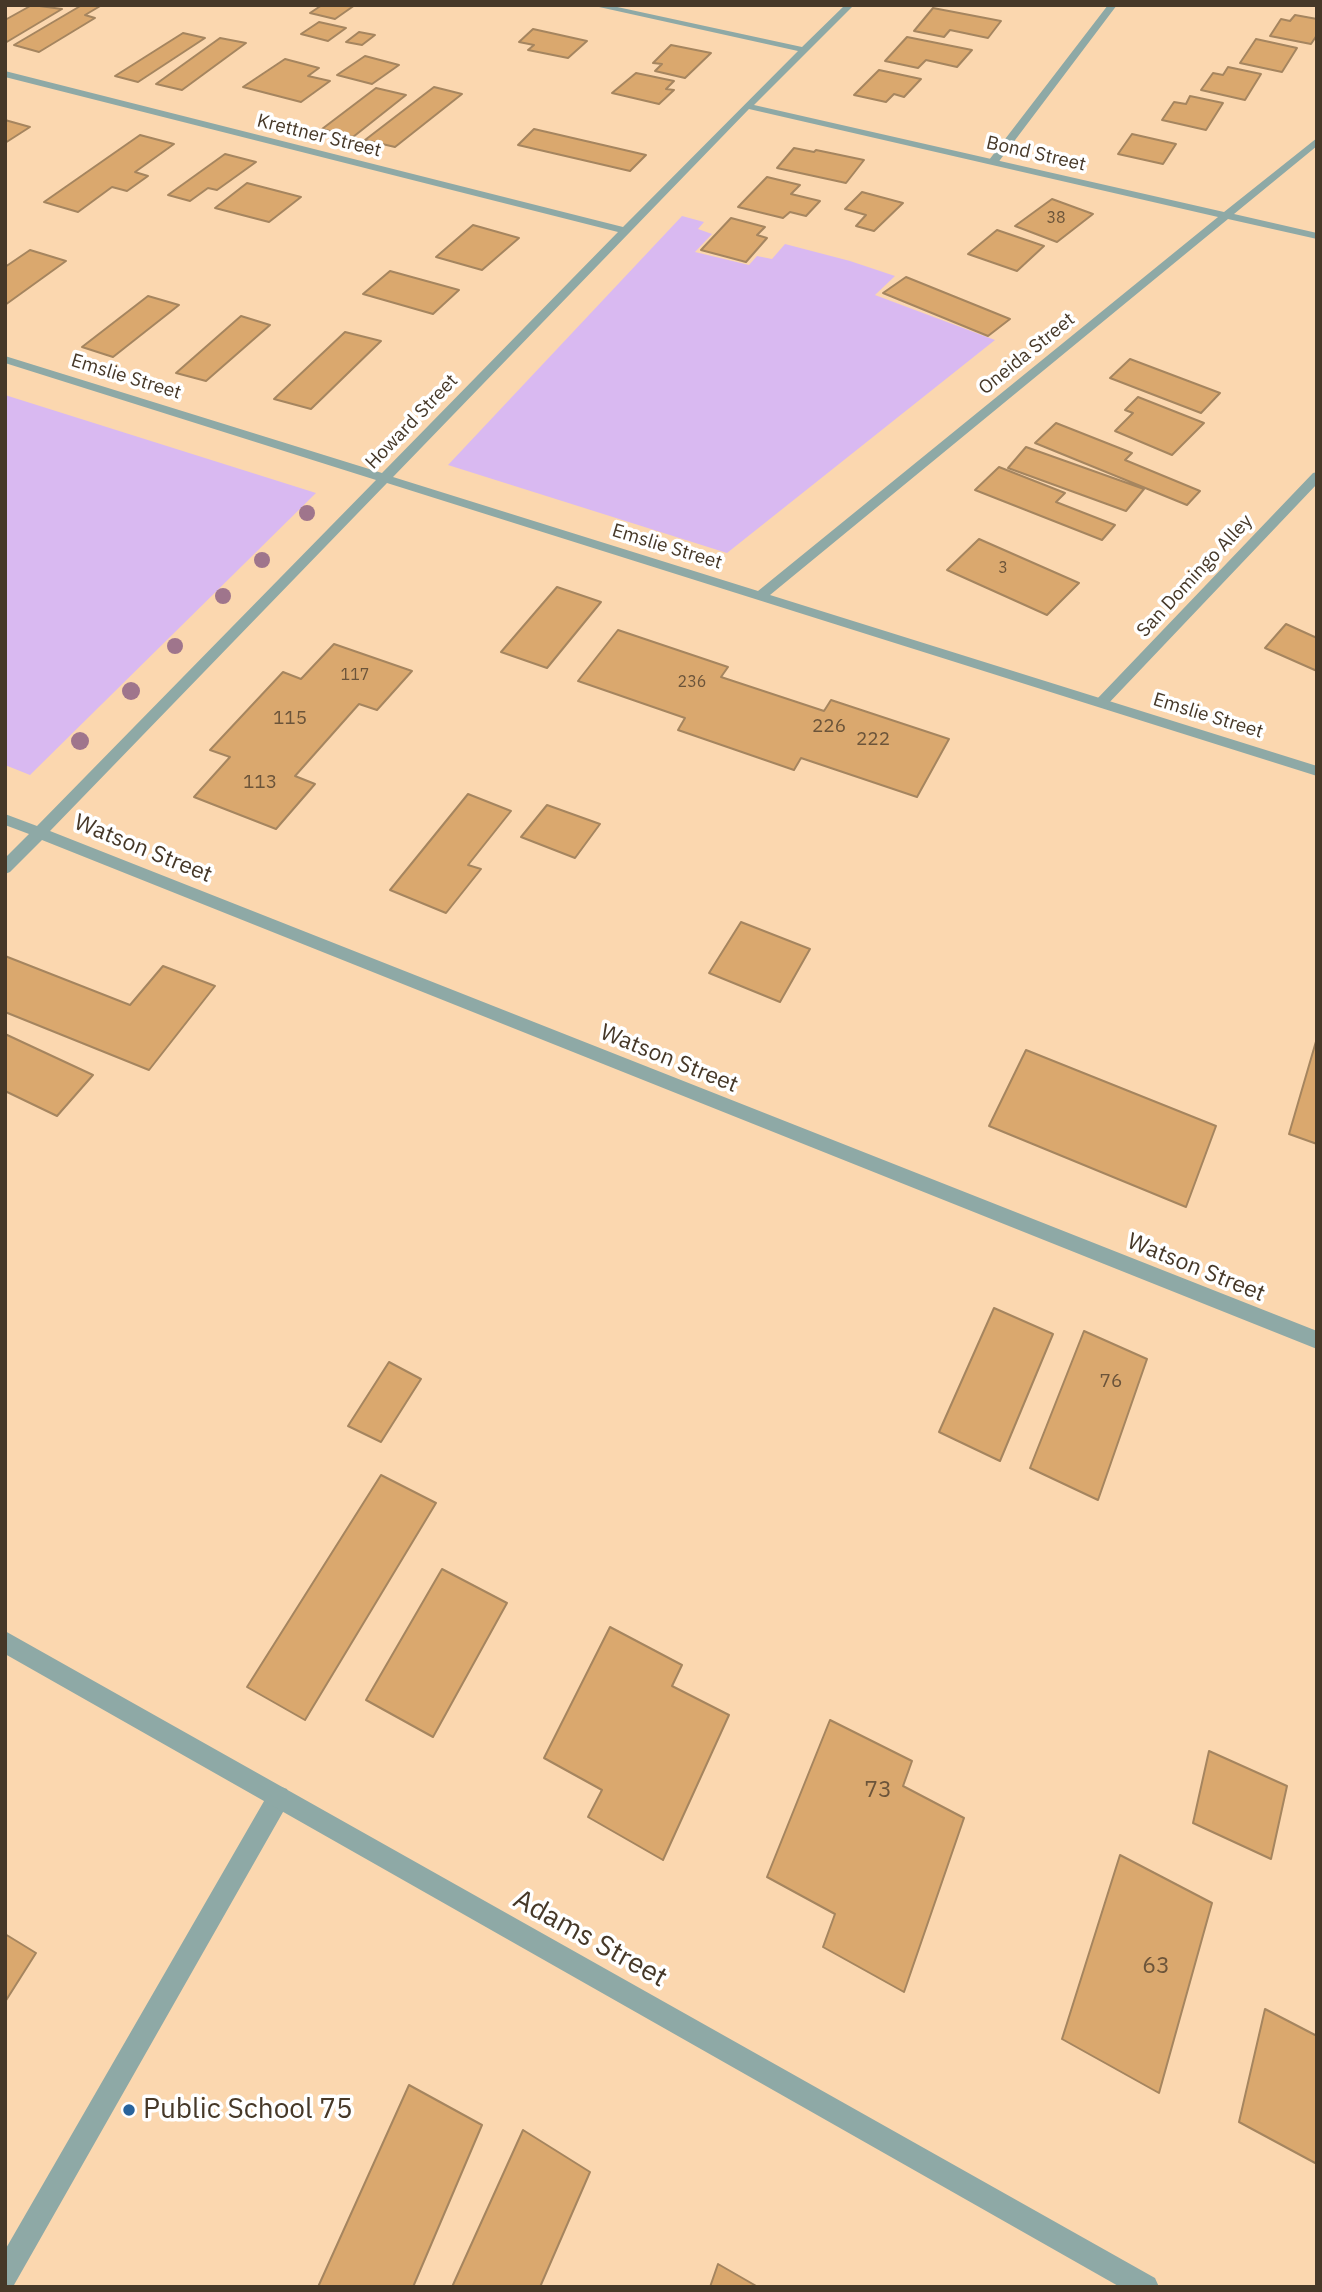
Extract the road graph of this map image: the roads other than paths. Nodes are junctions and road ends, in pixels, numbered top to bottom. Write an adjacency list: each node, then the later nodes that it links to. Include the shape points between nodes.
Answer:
1 (594, 5): 4 (street)
2 (850, 5): 4 (street, Howard Street)
3 (1113, 5): 8 (street)
4 (805, 50): 6 (street, Howard Street)
5 (5, 74): 10 (street, Krettner Street)
6 (747, 106): 8 (street, Bond Street); 10 (street, Howard Street)
7 (1317, 141): 9 (street, Oneida Street)
8 (993, 162): 9 (street, Bond Street)
9 (1225, 215): 11 (street, Bond Street); 15 (street, Oneida Street)
10 (625, 231): 14 (street, Howard Street)
11 (1317, 236)
12 (5, 359): 14 (street, Emslie Street)
13 (1317, 475): 16 (street, San Domingo Alley)
14 (384, 478): 15 (street, Emslie Street); 19 (street, Howard Street)
15 (760, 596): 16 (street, Emslie Street)
16 (1101, 703): 17 (street, Emslie Street)
17 (1317, 771)
18 (5, 819): 19 (street, Watson Street)
19 (40, 833): 20 (street, Howard Street); 21 (street, Watson Street)
20 (5, 868)
21 (1317, 1340)
22 (5, 1642): 23 (street, Adams Street)
23 (279, 1797): 24 (street); 25 (street, Adams Street)
24 (5, 2276)
25 (1146, 2287)

